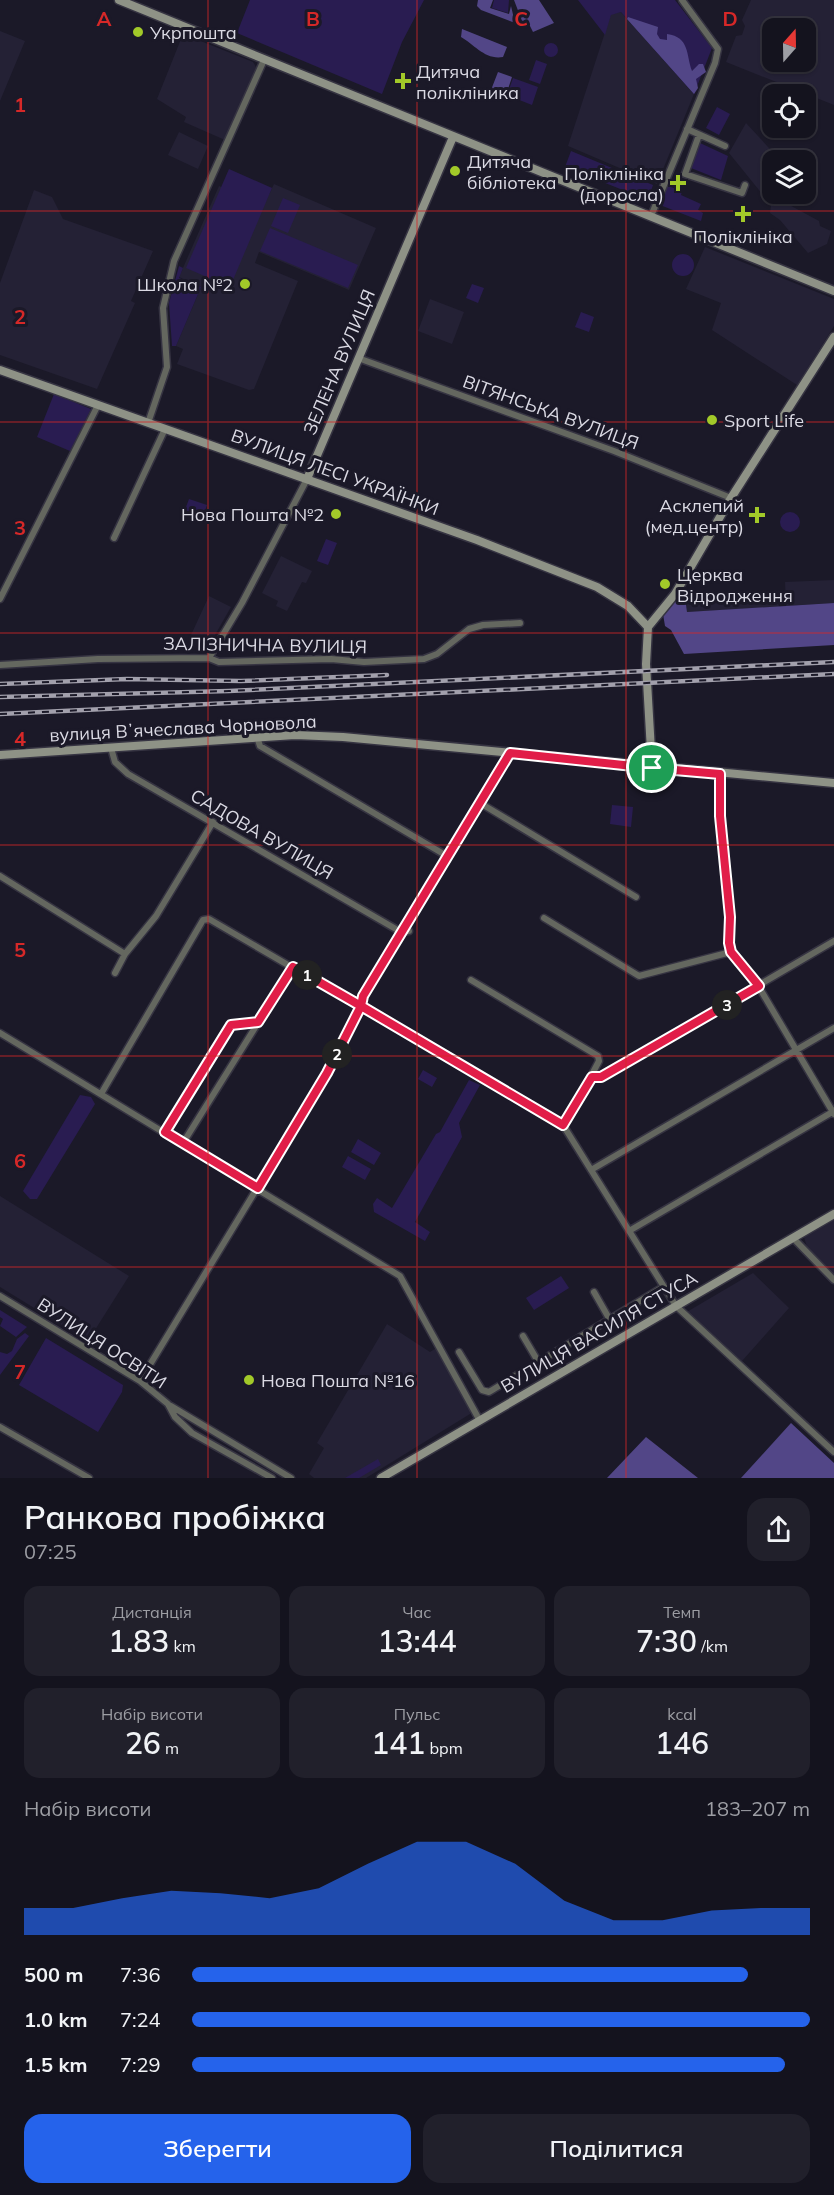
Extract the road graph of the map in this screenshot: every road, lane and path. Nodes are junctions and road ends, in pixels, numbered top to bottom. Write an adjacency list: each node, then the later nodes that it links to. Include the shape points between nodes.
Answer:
1 (119, 0): 3 (street)
2 (682, 0): 4 (street, via 718,49)
3 (264, 60): 6 (street); 15 (street, via 174,261 163,308 167,367)
4 (687, 129): 5 (street); 9 (street)
5 (699, 135): 7 (street); 8 (street, via 685,174 742,193)
6 (453, 136): 9 (street); 12 (street, ЗЕЛЕНА ВУЛИЦЯ)
7 (726, 146)
8 (745, 186)
9 (651, 216): 10 (street)
10 (834, 291)
11 (834, 337): 18 (street)
12 (358, 358): 17 (street, ЗЕЛЕНА ВУЛИЦЯ); 18 (street, ВІТЯНСЬКА ВУЛИЦЯ)
13 (0, 370): 14 (street, ВУЛИЦЯ ЛЕСІ УКРАЇНКИ)
14 (98, 405): 15 (street, ВУЛИЦЯ ЛЕСІ УКРАЇНКИ); 20 (street)
15 (148, 423): 16 (street, ВУЛИЦЯ ЛЕСІ УКРАЇНКИ)
16 (165, 429): 17 (street, ВУЛИЦЯ ЛЕСІ УКРАЇНКИ); 19 (street)
17 (307, 479): 22 (street, ВУЛИЦЯ ЛЕСІ УКРАЇНКИ, via 597,587 628,606); 23 (street, ЗЕЛЕНА ВУЛИЦЯ)
18 (731, 498): 22 (street, via 675,594)
19 (114, 538)
20 (0, 599)
21 (520, 623): 23 (street, ЗАЛІЗНИЧНА ВУЛИЦЯ, via 469,629 437,654 424,659 219,662)
22 (648, 627): 29 (street)
23 (209, 658): 24 (street, ЗАЛІЗНИЧНА ВУЛИЦЯ)
24 (0, 665)
25 (257, 737): 26 (street, вулиця Вʼячеслава Чорновола); 27 (street, вулиця Вʼячеслава Чорновола, via 343,737); 34 (street, via 260,746)
26 (111, 748): 28 (street, вулиця Вʼячеслава Чорновола); 33 (street, САДОВА ВУЛИЦЯ, via 115,762 128,774)
27 (510, 753): 29 (street, вулиця Вʼячеслава Чорновола); 32 (street)
28 (1, 757)
29 (652, 768): 30 (street, вулиця Вʼячеслава Чорновола)
30 (720, 774): 31 (street, вулиця Вʼячеслава Чорновола); 41 (street)
31 (834, 783)
32 (480, 803): 34 (street); 36 (street)
33 (213, 822): 39 (street, САДОВА ВУЛИЦЯ); 42 (street, via 156,916)
34 (447, 856): 39 (street)
35 (0, 876): 42 (street)
36 (636, 897)
37 (544, 918): 41 (street, via 639,976)
38 (409, 931): 39 (street)
39 (400, 932): 47 (street)
40 (834, 941): 46 (street)
41 (731, 952): 46 (street)
42 (125, 954): 44 (street)
43 (293, 967): 47 (street); 48 (street); 53 (street, via 209,919 203,920)
44 (116, 973)
45 (471, 980): 52 (street, via 594,1053 599,1061)
46 (759, 986): 51 (street); 52 (street, via 601,1077)
47 (361, 1006): 55 (street); 59 (street, via 327,1073)
48 (258, 1022): 56 (street, via 231,1025); 57 (street)
49 (834, 1028): 51 (street)
50 (0, 1033): 53 (street)
51 (796, 1050): 54 (street); 58 (street)
52 (592, 1077): 55 (street)
53 (101, 1094): 56 (street)
54 (834, 1112): 61 (street)
55 (563, 1125): 58 (street)
56 (165, 1132): 57 (street)
57 (183, 1143): 59 (street)
58 (591, 1170): 61 (street)
59 (258, 1188): 72 (street); 74 (street, via 399,1276)
60 (834, 1214): 62 (street, ВУЛИЦЯ ВАСИЛЯ СТУСА)
61 (629, 1231): 64 (street)
62 (793, 1238): 63 (street); 67 (street, ВУЛИЦЯ ВАСИЛЯ СТУСА)
63 (834, 1280)
64 (663, 1287): 67 (street); 68 (street)
65 (594, 1292): 68 (street)
66 (0, 1296): 72 (street, ВУЛИЦЯ ОСВІТИ)
67 (676, 1306): 74 (street, ВУЛИЦЯ ВАСИЛЯ СТУСА); 76 (street)
68 (610, 1320): 71 (street)
69 (523, 1336): 71 (street)
70 (459, 1352): 71 (street, via 482,1390 489,1392)
71 (538, 1363)
72 (140, 1381): 73 (street, ВУЛИЦЯ ОСВІТИ)
73 (168, 1404): 78 (street, ВУЛИЦЯ ОСВІТИ, via 192,1433); 79 (street)
74 (480, 1421): 80 (street, ВУЛИЦЯ ВАСИЛЯ СТУСА)
75 (0, 1427): 77 (street)
76 (834, 1452)
77 (89, 1478)
78 (272, 1478)
79 (291, 1478)
80 (381, 1478)

